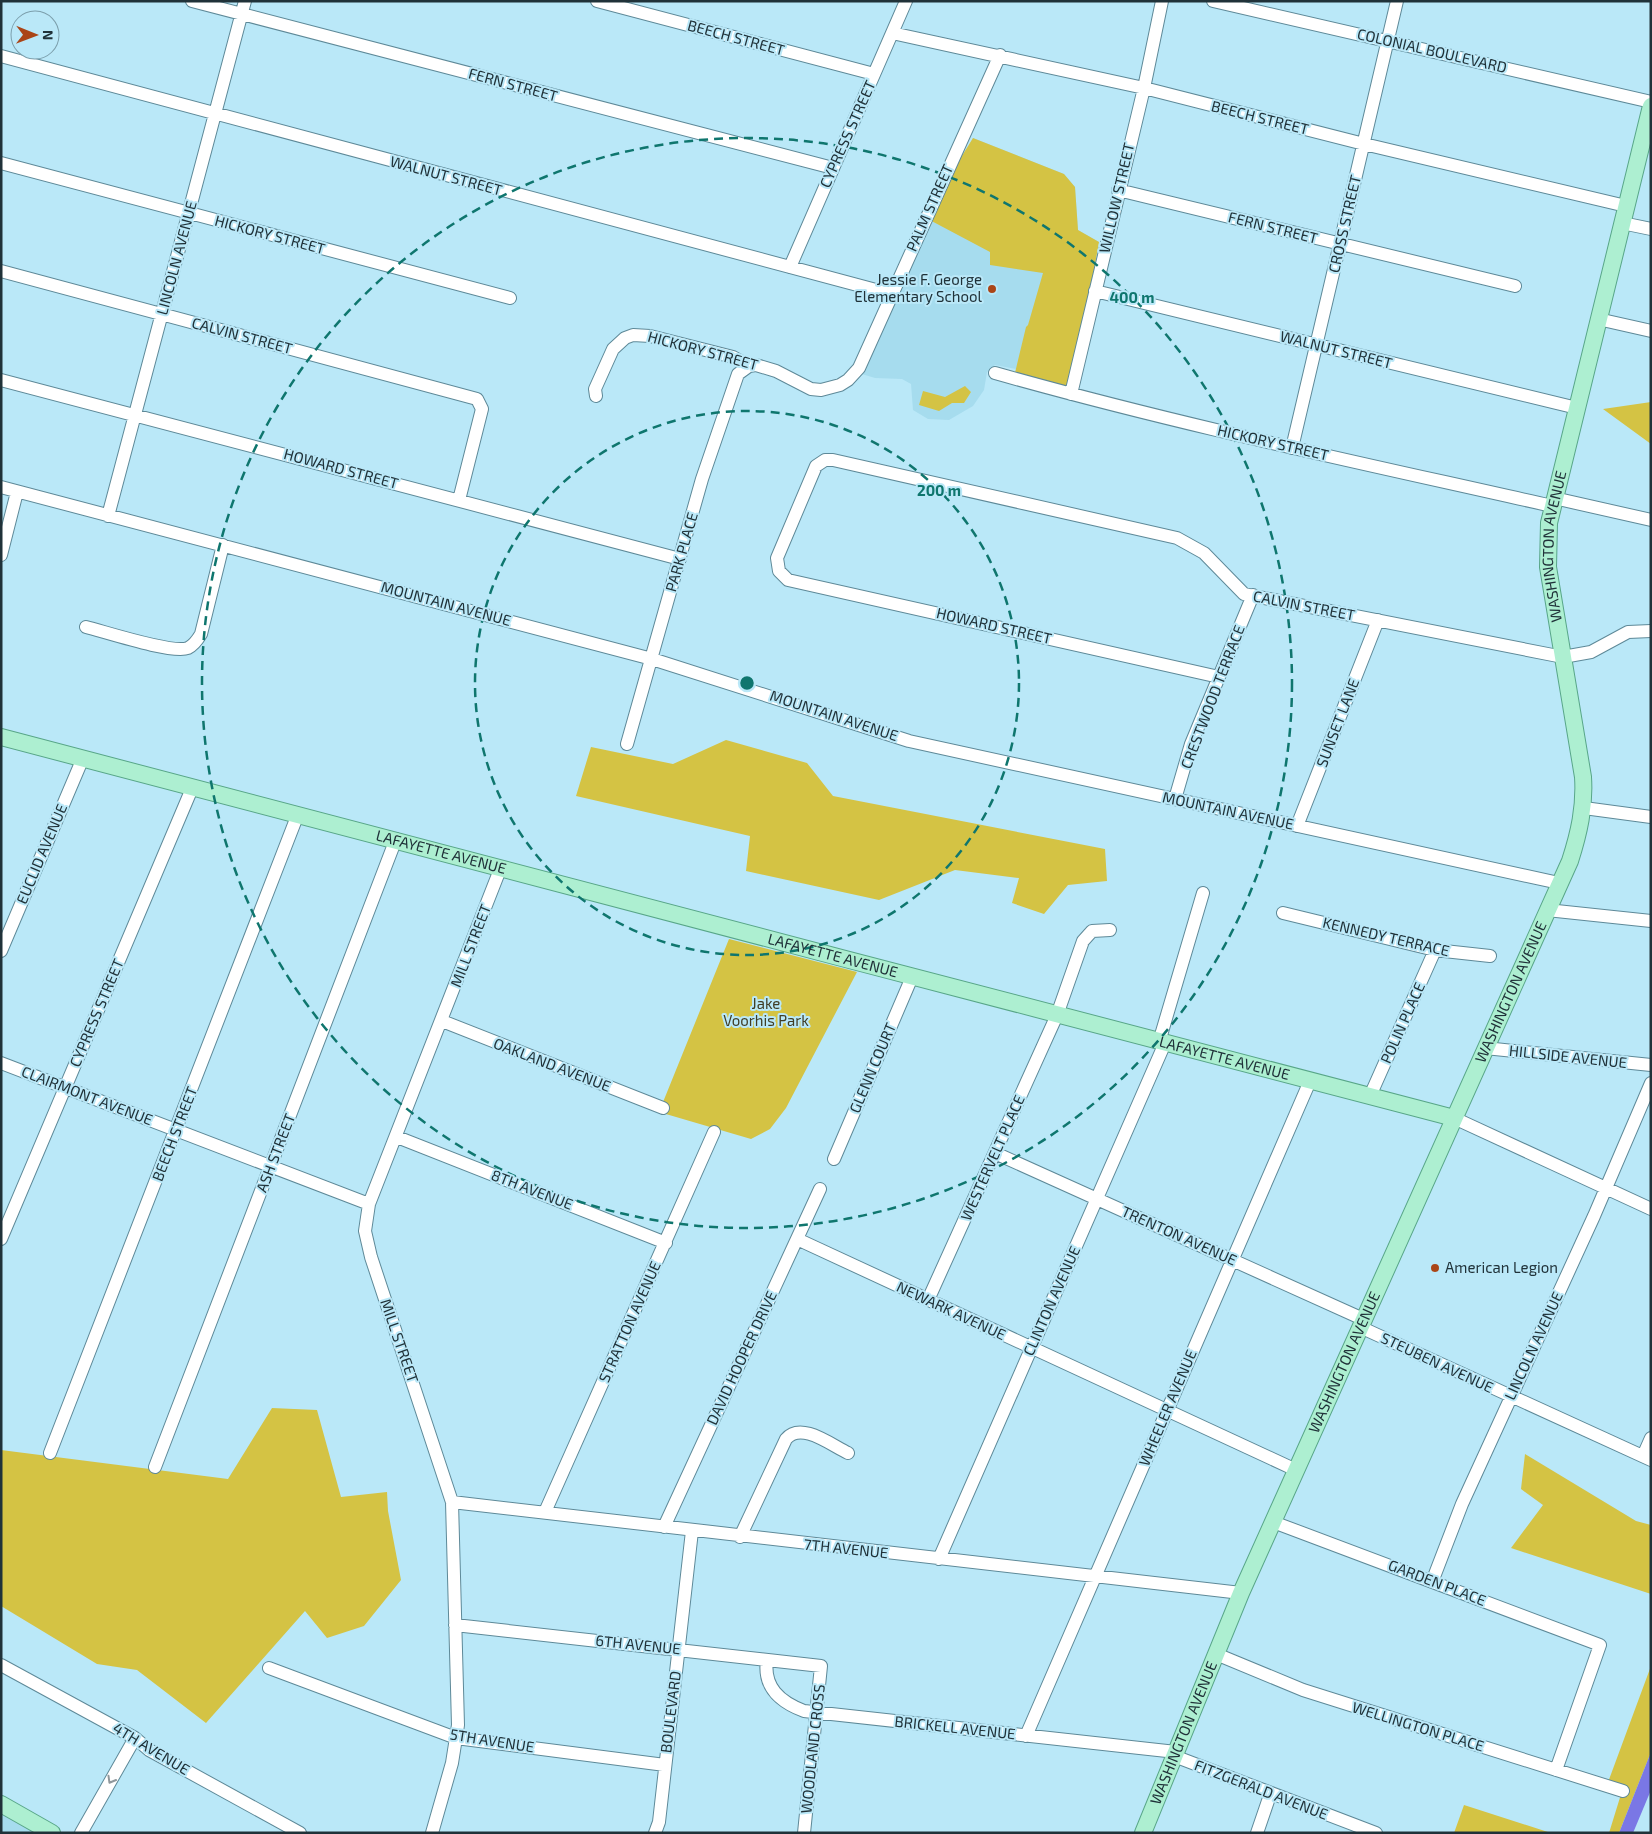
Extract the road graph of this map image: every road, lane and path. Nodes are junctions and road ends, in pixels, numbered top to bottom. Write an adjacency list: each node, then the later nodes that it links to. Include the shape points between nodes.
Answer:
1 (192, 1): 8 (street, FERN STREET)
2 (245, 1): 8 (street, LINCOLN AVENUE)
3 (597, 1): 13 (street, BEECH STREET)
4 (906, 1): 9 (street, CYPRESS STREET)
5 (1162, 1): 14 (street, WILLOW STREET)
6 (1213, 1): 10 (street, COLONIAL BOULEVARD)
7 (1397, 1): 10 (street, CROSS STREET)
8 (242, 15): 17 (street, LINCOLN AVENUE); 20 (street, FERN STREET)
9 (892, 33): 11 (street, BEECH STREET); 13 (street, CYPRESS STREET)
10 (1388, 41): 15 (street, COLONIAL BOULEVARD); 18 (street, CROSS STREET)
11 (1000, 55): 14 (street, BEECH STREET); 31 (street, PALM STREET)
12 (1, 56): 17 (street, WALNUT STREET)
13 (874, 74): 20 (street, CYPRESS STREET)
14 (1144, 88): 18 (street, BEECH STREET); 21 (street, WILLOW STREET)
15 (1651, 102)
16 (1651, 106): 22 (main road, WASHINGTON AVENUE)
17 (215, 114): 23 (street, LINCOLN AVENUE); 27 (street, WALNUT STREET)
18 (1364, 144): 22 (street, BEECH STREET); 26 (street, CROSS STREET)
19 (1, 163): 23 (street, HICKORY STREET)
20 (833, 168): 27 (street, CYPRESS STREET)
21 (1118, 190): 26 (street, FERN STREET); 30 (street, WILLOW STREET)
22 (1626, 206): 24 (main road, WASHINGTON AVENUE)
23 (189, 214): 32 (street, HICKORY STREET); 33 (street, LINCOLN AVENUE)
24 (1622, 223): 25 (street); 34 (main road, WASHINGTON AVENUE)
25 (1651, 229)
26 (1340, 245): 29 (street, FERN STREET); 36 (street, CROSS STREET)
27 (790, 267): 31 (street, WALNUT STREET)
28 (1, 271): 33 (street, CALVIN STREET)
29 (1515, 286)
30 (1095, 291): 36 (street, WALNUT STREET); 41 (street, WILLOW STREET)
31 (891, 294): 40 (street, PALM STREET, via 855,372 840,385)
32 (510, 298)
33 (162, 315): 44 (street, LINCOLN AVENUE); 49 (street, CALVIN STREET, via 477,400 482,409)
34 (1598, 319): 35 (street); 43 (main road, WASHINGTON AVENUE)
35 (1651, 331)
36 (1316, 345): 43 (street, WALNUT STREET); 45 (street, CROSS STREET)
37 (749, 366): 40 (street, HICKORY STREET, via 776,371); 42 (street, HICKORY STREET, via 733,357 650,336 632,335 613,349 594,389); 55 (street, PARK PLACE, via 738,374 702,480)
38 (995, 373): 41 (street, HICKORY STREET)
39 (1, 380): 44 (street, HOWARD STREET)
40 (814, 389)
41 (1071, 394): 45 (street, HICKORY STREET)
42 (596, 396)
43 (1576, 408): 50 (main road, WASHINGTON AVENUE)
44 (135, 416): 49 (street, HOWARD STREET); 51 (street, LINCOLN AVENUE)
45 (1292, 448): 50 (street, HICKORY STREET)
46 (828, 460): 56 (street, CALVIN STREET, via 1178,538 1204,553 1244,594); 62 (street, HOWARD STREET, via 816,466 777,558 782,576 788,580)
47 (1, 487): 48 (street, MOUNTAIN AVENUE)
48 (17, 492): 51 (street, MOUNTAIN AVENUE); 54 (street)
49 (459, 500): 55 (street, HOWARD STREET)
50 (1553, 502): 52 (street, HICKORY STREET); 60 (main road, WASHINGTON AVENUE, via 1547,545 1548,567)
51 (108, 516): 53 (street, MOUNTAIN AVENUE)
52 (1651, 520)
53 (223, 546): 58 (street, via 201,634 188,648 166,647); 61 (street, MOUNTAIN AVENUE)
54 (1, 555)
55 (680, 559): 61 (street, PARK PLACE)
56 (1252, 595): 57 (street, CALVIN STREET); 62 (street, CRESTWOOD TERRACE)
57 (1378, 620): 60 (street, CALVIN STREET); 71 (street, SUNSET LANE)
58 (86, 627)
59 (1651, 631): 60 (street, CALVIN STREET, via 1628,632 1591,652)
60 (1563, 657): 68 (main road, WASHINGTON AVENUE, via 1583,777)
61 (652, 659): 64 (street, PARK PLACE); 67 (street, MOUNTAIN AVENUE, via 877,732)
62 (1219, 677): 67 (street, CRESTWOOD TERRACE, via 1191,744)
63 (1, 737): 65 (main road, LAFAYETTE AVENUE)
64 (627, 744)
65 (83, 758): 66 (main road, LAFAYETTE AVENUE); 81 (street, EUCLID AVENUE)
66 (193, 786): 69 (main road, LAFAYETTE AVENUE); 92 (street, CYPRESS STREET)
67 (1175, 799): 71 (street, MOUNTAIN AVENUE)
68 (1584, 808): 70 (street); 74 (main road, WASHINGTON AVENUE, via 1570,861)
69 (298, 814): 72 (main road, LAFAYETTE AVENUE); 96 (street, BEECH STREET)
70 (1651, 817)
71 (1297, 826): 74 (street, MOUNTAIN AVENUE)
72 (396, 839): 73 (main road, LAFAYETTE AVENUE); 101 (street, ASH STREET)
73 (501, 867): 83 (main road, LAFAYETTE AVENUE); 85 (street, MILL STREET)
74 (1560, 883): 76 (main road, WASHINGTON AVENUE)
75 (1203, 893): 86 (street, CLINTON AVENUE)
76 (1547, 910): 78 (street); 87 (main road, WASHINGTON AVENUE)
77 (1283, 913): 80 (street, KENNEDY TERRACE)
78 (1651, 921)
79 (1110, 930): 84 (street, WESTERVELT PLACE, via 1092,931 1083,941)
80 (1435, 950): 82 (street, KENNEDY TERRACE); 93 (street, POLIN PLACE)
81 (1, 951)
82 (1490, 956)
83 (912, 977): 84 (main road, LAFAYETTE AVENUE); 100 (street, GLENN COURT)
84 (1057, 1016): 86 (main road, LAFAYETTE AVENUE); 99 (street, WESTERVELT PLACE)
85 (442, 1022): 94 (street, OAKLAND AVENUE); 98 (street, MILL STREET)
86 (1162, 1042): 90 (main road, LAFAYETTE AVENUE); 104 (street, CLINTON AVENUE)
87 (1485, 1048): 89 (street, HILLSIDE AVENUE); 95 (main road, WASHINGTON AVENUE)
88 (1, 1063): 92 (street, CLAIRMONT AVENUE)
89 (1651, 1065)
90 (1310, 1081): 93 (main road, LAFAYETTE AVENUE); 110 (street, WHEELER AVENUE)
91 (1651, 1083): 103 (street, LINCOLN AVENUE)
92 (65, 1088): 96 (street, CLAIRMONT AVENUE); 107 (street, CYPRESS STREET)
93 (1370, 1096): 95 (main road, LAFAYETTE AVENUE)
94 (663, 1108)
95 (1454, 1118): 103 (street, LAFAYETTE AVENUE); 112 (main road, WASHINGTON AVENUE)
96 (176, 1130): 101 (street, CLAIRMONT AVENUE); 117 (street, BEECH STREET)
97 (714, 1132): 109 (street, STRATTON AVENUE)
98 (397, 1137): 105 (street, MILL STREET); 109 (street, 8TH AVENUE)
99 (995, 1154): 104 (street, TRENTON AVENUE); 111 (street, WESTERVELT PLACE)
100 (834, 1159)
101 (270, 1166): 105 (street, CLAIRMONT AVENUE); 120 (street, ASH STREET)
102 (820, 1189): 108 (street, DAVID HOOPER DRIVE)
103 (1605, 1189): 106 (street, LAFAYETTE AVENUE); 114 (street, LINCOLN AVENUE)
104 (1096, 1199): 110 (street, TRENTON AVENUE); 113 (street, CLINTON AVENUE)
105 (369, 1204): 122 (street, MILL STREET, via 365,1241)
106 (1651, 1209)
107 (1, 1239)
108 (797, 1239): 111 (street, NEWARK AVENUE); 125 (street, DAVID HOOPER DRIVE)
109 (666, 1243): 123 (street, STRATTON AVENUE)
110 (1232, 1260): 112 (street, TRENTON AVENUE); 115 (street, WHEELER AVENUE)
111 (928, 1300): 113 (street, NEWARK AVENUE)
112 (1361, 1323): 114 (street, STEUBEN AVENUE); 121 (main road, WASHINGTON AVENUE)
113 (1031, 1348): 115 (street, NEWARK AVENUE); 128 (street, CLINTON AVENUE)
114 (1511, 1397): 119 (street, STEUBEN AVENUE); 130 (street, LINCOLN AVENUE, via 1462,1504)
115 (1167, 1412): 121 (street, NEWARK AVENUE); 129 (street, WHEELER AVENUE)
116 (1651, 1438): 119 (street)
117 (50, 1453)
118 (848, 1453): 127 (street, via 805,1432 792,1433 786,1439)
119 (1647, 1458)
120 (155, 1467)
121 (1296, 1470): 124 (main road, WASHINGTON AVENUE)
122 (452, 1502): 123 (street, 7TH AVENUE); 132 (street, MILL STREET)
123 (545, 1512): 125 (street, 7TH AVENUE)
124 (1272, 1522): 130 (street, GARDEN PLACE); 131 (main road, WASHINGTON AVENUE)
125 (664, 1527): 126 (street, 7TH AVENUE)
126 (692, 1531): 127 (street, 7TH AVENUE); 133 (street, BOULEVARD)
127 (740, 1537): 128 (street, 7TH AVENUE)
128 (939, 1559): 129 (street, 7TH AVENUE)
129 (1095, 1577): 131 (street, 7TH AVENUE); 140 (street, WHEELER AVENUE)
130 (1432, 1582): 145 (street, GARDEN PLACE, via 1600,1645)
131 (1241, 1593): 134 (main road, WASHINGTON AVENUE)
132 (456, 1625): 133 (street, 6TH AVENUE); 142 (street, MILL STREET)
133 (679, 1649): 135 (street, 6TH AVENUE); 144 (street, BOULEVARD)
134 (1216, 1654): 143 (main road, WASHINGTON AVENUE); 145 (street, WELLINGTON PLACE, via 1303,1690)
135 (767, 1660): 137 (street, 6TH AVENUE); 139 (street, BRICKELL AVENUE, via 766,1676 774,1694 790,1706)
136 (1, 1665): 141 (street, 4TH AVENUE)
137 (821, 1666): 139 (street, WOODLAND CROSS)
138 (269, 1668): 142 (street, 5TH AVENUE)
139 (816, 1713): 140 (street, BRICKELL AVENUE); 155 (street, WOODLAND CROSS)
140 (1026, 1736): 143 (street, BRICKELL AVENUE)
141 (136, 1738): 151 (street, one-way to 151); 152 (street, 4TH AVENUE, via 149,1750)
142 (456, 1738): 144 (street, 5TH AVENUE); 153 (street, MILL STREET)
143 (1175, 1754): 147 (street, FITZGERALD AVENUE); 156 (main road, WASHINGTON AVENUE)
144 (665, 1765): 154 (street, BOULEVARD)
145 (1556, 1770): 146 (street, WELLINGTON PLACE)
146 (1623, 1791)
147 (1270, 1795): 149 (street, FITZGERALD AVENUE); 157 (street)
148 (1, 1804): 150 (main road)
149 (1371, 1832)
150 (52, 1833)
151 (81, 1833)
152 (300, 1833)
153 (432, 1833)
154 (655, 1833)
155 (804, 1833)
156 (1143, 1833)
157 (1257, 1833)

